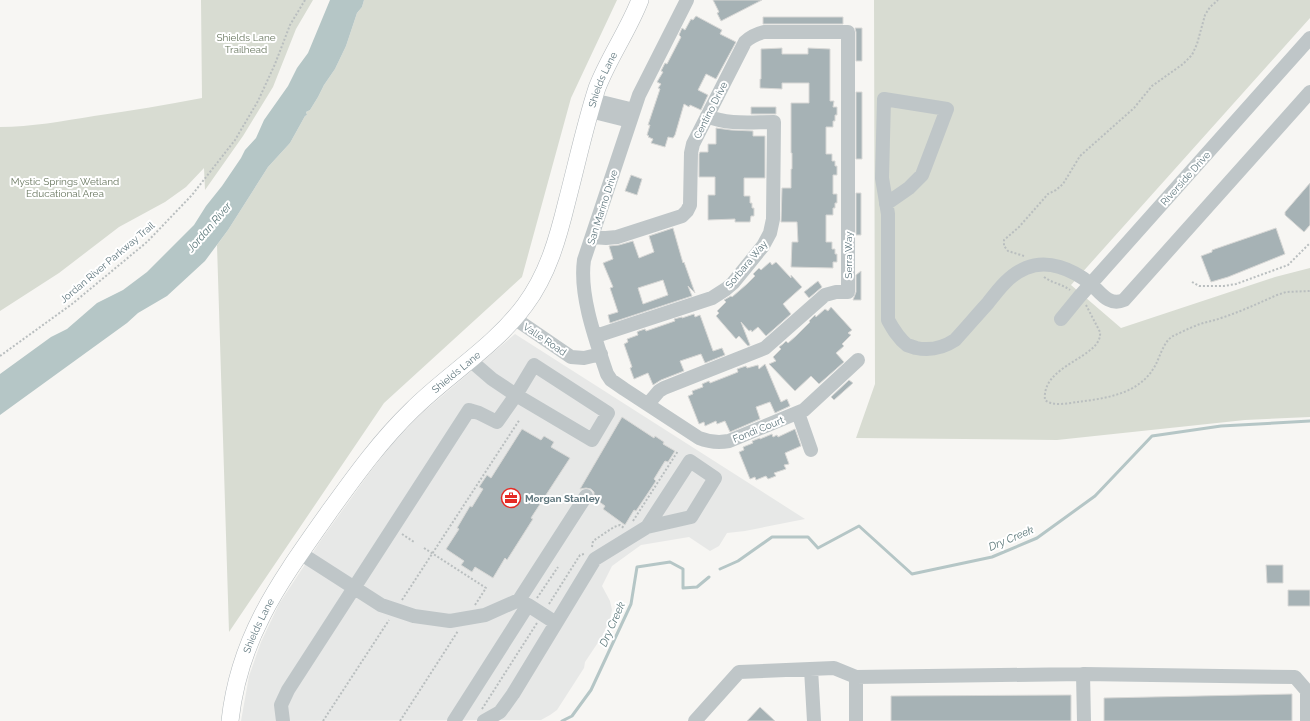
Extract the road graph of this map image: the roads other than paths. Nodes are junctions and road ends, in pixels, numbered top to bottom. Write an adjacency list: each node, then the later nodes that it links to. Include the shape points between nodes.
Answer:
1 (640, 0): 6 (main road, Shields Lane, via 604,69)
2 (687, 0): 7 (street, San Marino Drive, via 642,88)
3 (848, 32): 8 (street, Centino Drive, via 764,32 753,35 745,42); 19 (street, Serra Way, via 848,292 825,295 765,348 664,388)
4 (1310, 38): 11 (street, Riverside Drive)
5 (1310, 92): 11 (street, via 1124,300 1110,300)
6 (591, 106): 7 (street); 12 (main road, Shields Lane, via 554,248 545,272)
7 (632, 115): 10 (street, San Marino Drive)
8 (707, 116): 10 (street, Centino Drive, via 694,139 692,148 691,202 687,211 682,216 622,236); 14 (street, Sorbara Way, via 726,122 774,122 773,220 767,240 733,283 720,294)
9 (886, 204): 9 (street, via 882,178 884,99 947,109 922,174 909,188); 11 (street, via 888,320 908,346 933,350 946,346 955,340 1007,281 1026,268 1045,264 1057,266)
10 (592, 236): 14 (street, San Marino Drive, via 584,260 583,277)
11 (1091, 284): 13 (street, Riverside Drive)
12 (514, 318): 15 (street, Valle Road, via 571,357 584,358); 16 (main road, Shields Lane)
13 (1061, 319)
14 (596, 336): 15 (street, San Marino Drive)
15 (601, 354): 19 (street, San Marino Drive, via 611,380)
16 (470, 360): 18 (street); 24 (main road, Shields Lane, via 427,395 380,442)
17 (858, 360): 20 (street, Fondi Court)
18 (516, 395): 18 (street, via 592,440 608,413 534,365); 25 (street, via 497,422 469,410)
19 (648, 404): 20 (street, Fondi Court, via 699,438 718,443)
20 (798, 413): 21 (street)
21 (810, 450)
22 (586, 496): 26 (street)
23 (647, 527): 23 (street, via 690,461 715,478 690,517); 27 (street, via 595,559)
24 (300, 553): 25 (street); 32 (main road, Shields Lane, via 255,628 238,679)
25 (354, 587): 26 (street, via 381,605 414,616 450,620 485,615); 33 (street, via 288,690 281,705)
26 (528, 602): 27 (street); 34 (street)
27 (556, 623): 31 (street, via 500,712)
28 (811, 669): 30 (street, via 834,668); 35 (street, via 739,672); 36 (street)
29 (1084, 674): 30 (street); 38 (street); 39 (street, via 1295,677 1307,691)
30 (856, 677): 37 (street)
31 (482, 716)
32 (230, 721)
33 (283, 721)
34 (454, 721)
35 (695, 721)
36 (814, 721)
37 (856, 721)
38 (1084, 721)
39 (1307, 721)

